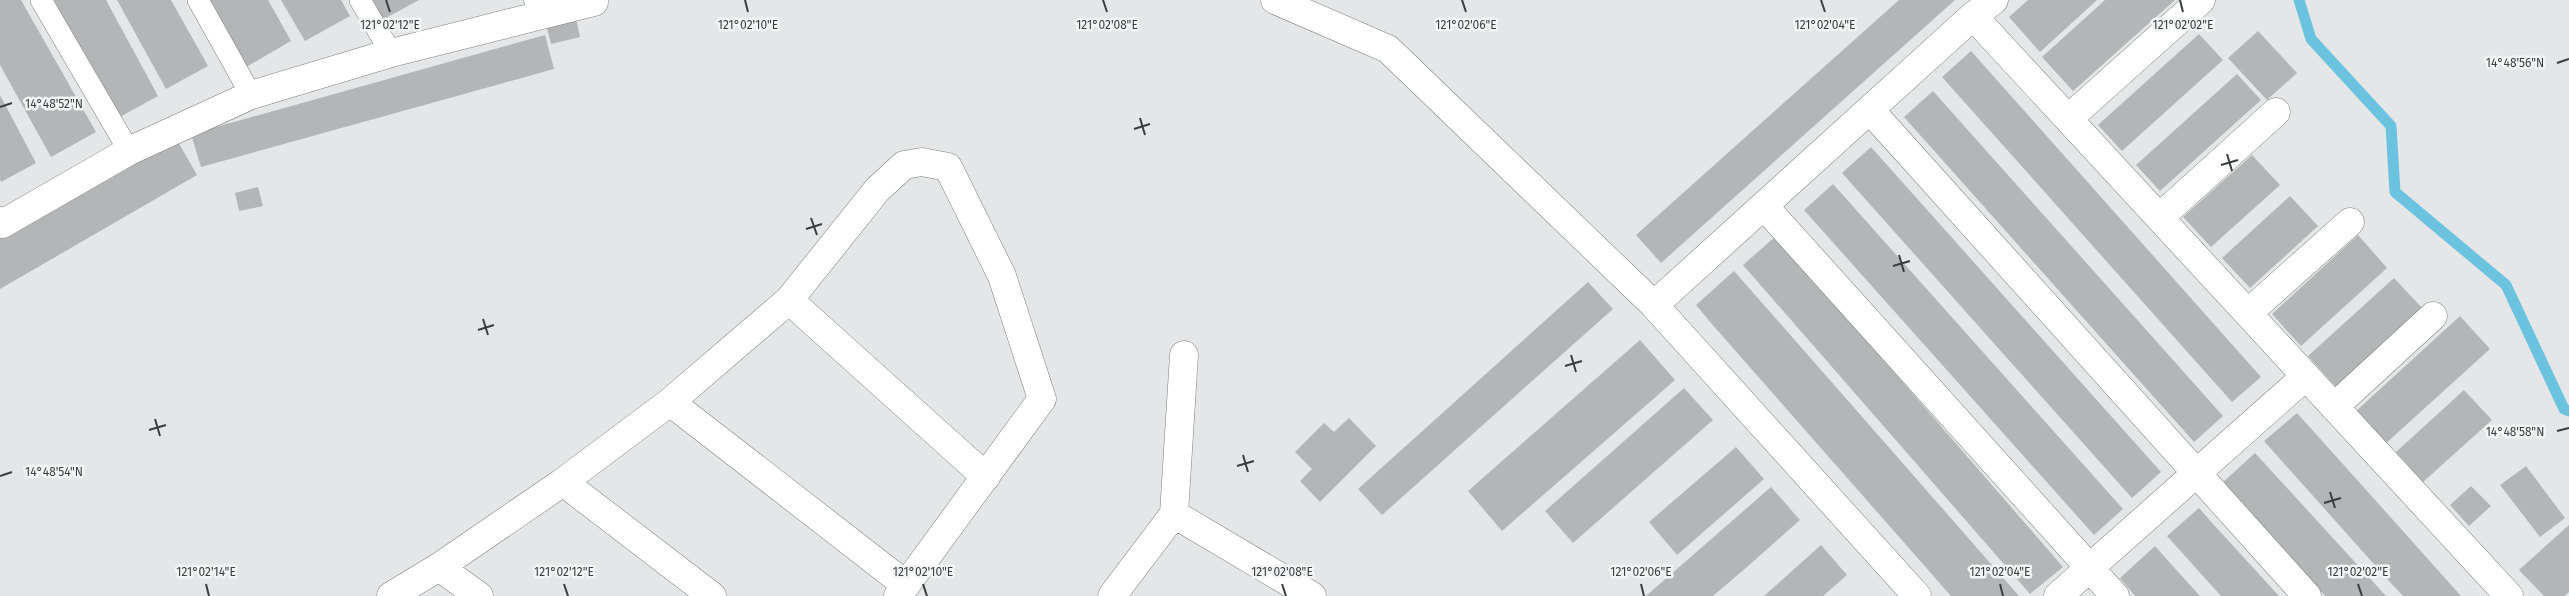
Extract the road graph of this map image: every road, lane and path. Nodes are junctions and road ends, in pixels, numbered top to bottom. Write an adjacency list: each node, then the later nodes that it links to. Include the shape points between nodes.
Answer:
1 (41, 0): 14 (lane)
2 (198, 0): 10 (lane)
3 (360, 0): 9 (lane)
4 (1275, 0): 20 (street, via 1388,49)
5 (2201, 0): 13 (street)
6 (594, 2): 7 (street)
7 (542, 7): 9 (street)
8 (1984, 8): 11 (street); 13 (street)
9 (391, 53): 10 (street)
10 (252, 95): 14 (street)
11 (1870, 110): 15 (street); 27 (street)
12 (2276, 112): 16 (street)
13 (2068, 118): 16 (street)
14 (129, 151): 18 (street)
15 (1764, 206): 20 (street); 32 (street)
16 (2160, 217): 21 (street)
17 (2350, 222): 21 (street)
18 (0, 224)
19 (789, 300): 25 (street); 28 (street); 28 (street, via 877,190 904,165 922,162 948,167 1002,276 1042,399)
20 (1654, 305): 39 (street)
21 (2248, 313): 24 (street)
22 (2433, 316): 26 (street)
23 (1184, 355): 30 (street)
24 (2306, 376): 26 (street); 27 (street)
25 (670, 402): 29 (street); 33 (street)
26 (2334, 407): 43 (street)
27 (2196, 474): 32 (street); 42 (street)
28 (986, 477): 33 (street)
29 (563, 482): 31 (street); 36 (street)
30 (1174, 514): 37 (street); 38 (street)
31 (439, 567): 34 (street); 35 (street)
32 (2089, 568): 40 (street); 41 (street)
33 (902, 590)
34 (391, 596)
35 (479, 596)
36 (712, 596)
37 (1112, 596)
38 (1312, 596)
39 (1917, 596)
40 (2058, 596)
41 (2115, 596)
42 (2308, 596)
43 (2509, 596)

